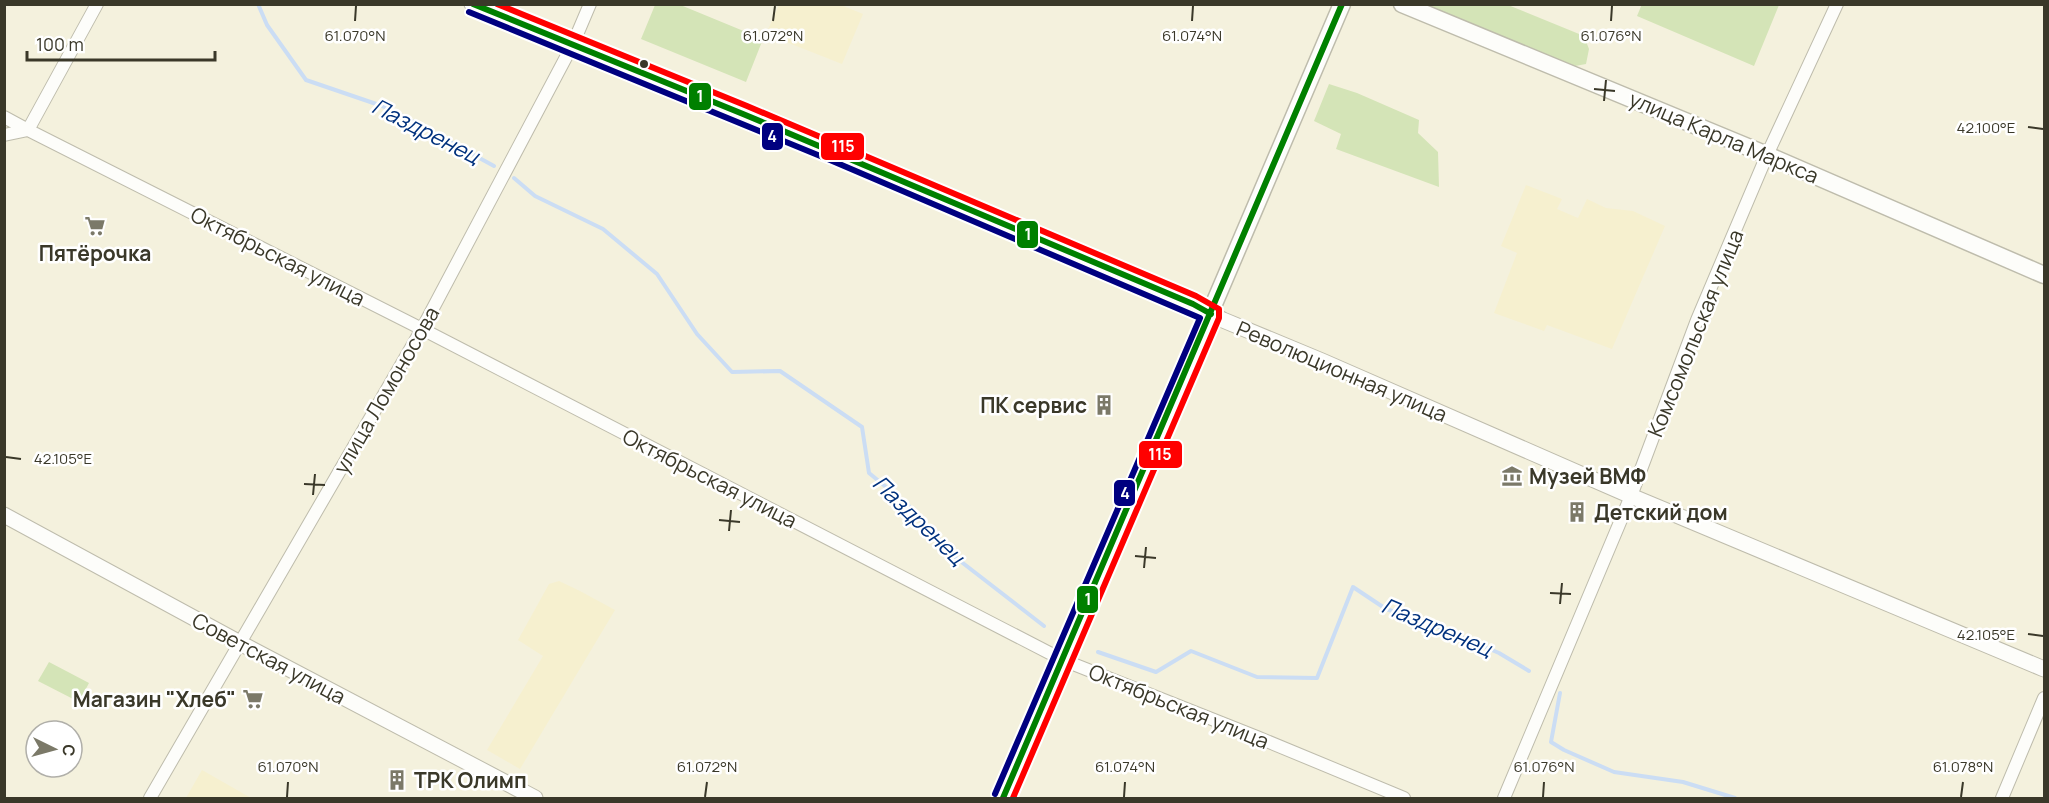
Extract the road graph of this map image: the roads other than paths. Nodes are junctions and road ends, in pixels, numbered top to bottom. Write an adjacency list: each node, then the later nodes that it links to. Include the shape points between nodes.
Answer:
1 (97, 4): 9 (street)
2 (472, 4): 7 (street, Революционная улица)
3 (590, 4): 7 (street, улица Ломоносова)
4 (1342, 4): 13 (main road)
5 (1402, 4): 11 (main road, улица Карла Маркса)
6 (1837, 4): 11 (street, Комсомольская улица)
7 (573, 44): 13 (street, Революционная улица); 14 (street, улица Ломоносова)
8 (4, 117): 9 (street, Октябрьская улица)
9 (28, 130): 10 (street); 14 (street, Октябрьская улица)
10 (4, 135)
11 (1767, 155): 12 (main road, улица Карла Маркса); 15 (street, Комсомольская улица, via 1697,320)
12 (2044, 274)
13 (1211, 314): 15 (street, Революционная улица); 18 (main road)
14 (422, 329): 17 (street, улица Ломоносова); 18 (street, Октябрьская улица)
15 (1631, 496): 19 (street, Революционная улица); 25 (street, Комсомольская улица)
16 (4, 515): 17 (street, Советская улица)
17 (240, 643): 21 (street, улица Ломоносова); 22 (street, Советская улица)
18 (1063, 660): 23 (main road); 24 (street, Октябрьская улица)
19 (2044, 669)
20 (2044, 698): 26 (street)
21 (150, 798)
22 (535, 798)
23 (1004, 798)
24 (1404, 798)
25 (1504, 798)
26 (2002, 798)

